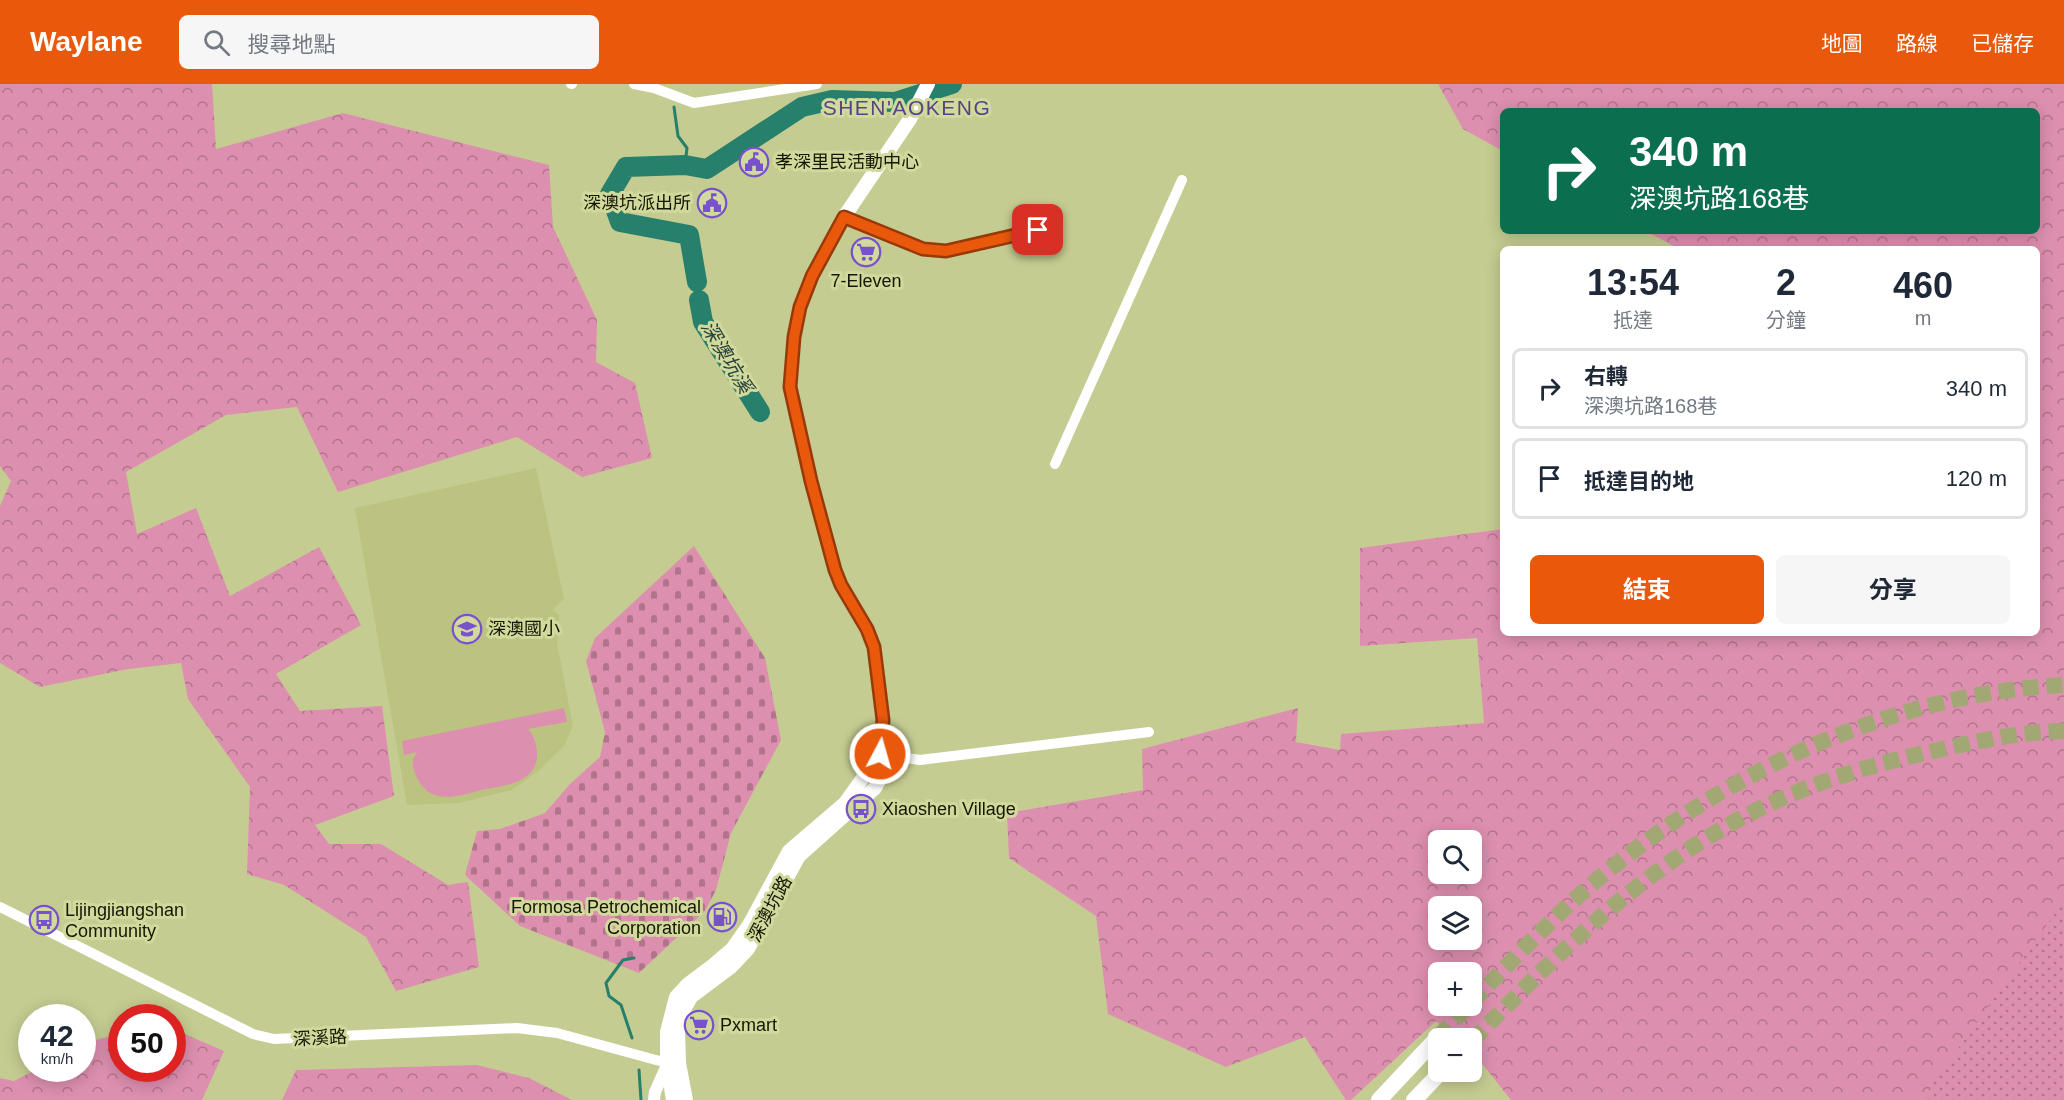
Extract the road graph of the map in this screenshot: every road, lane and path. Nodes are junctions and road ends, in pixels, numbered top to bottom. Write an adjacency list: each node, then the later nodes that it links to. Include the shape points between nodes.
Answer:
1 (634, 84): 2 (street, via 694,103)
2 (817, 84)
3 (928, 84): 5 (main road, via 910,119)
4 (1182, 180): 7 (street)
5 (844, 217): 6 (street, via 923,249 946,251); 9 (main road, via 800,307 790,387 835,570 874,647 883,720)
6 (1038, 230)
7 (1055, 464)
8 (1149, 732): 9 (street, via 920,760)
9 (880, 754): 12 (main road, 深澳坑路, via 845,803 789,851 732,949 676,997 667,1032)
10 (0, 907): 12 (street, 深溪路, via 253,1034 274,1039 517,1028 557,1033)
11 (1428, 1047): 17 (highway)
12 (673, 1063): 14 (street, 深澳坑路); 15 (main road); 16 (main road)
13 (1431, 1082): 18 (highway)
14 (654, 1100)
15 (673, 1100)
16 (686, 1100)
17 (1379, 1100)
18 (1414, 1100)

